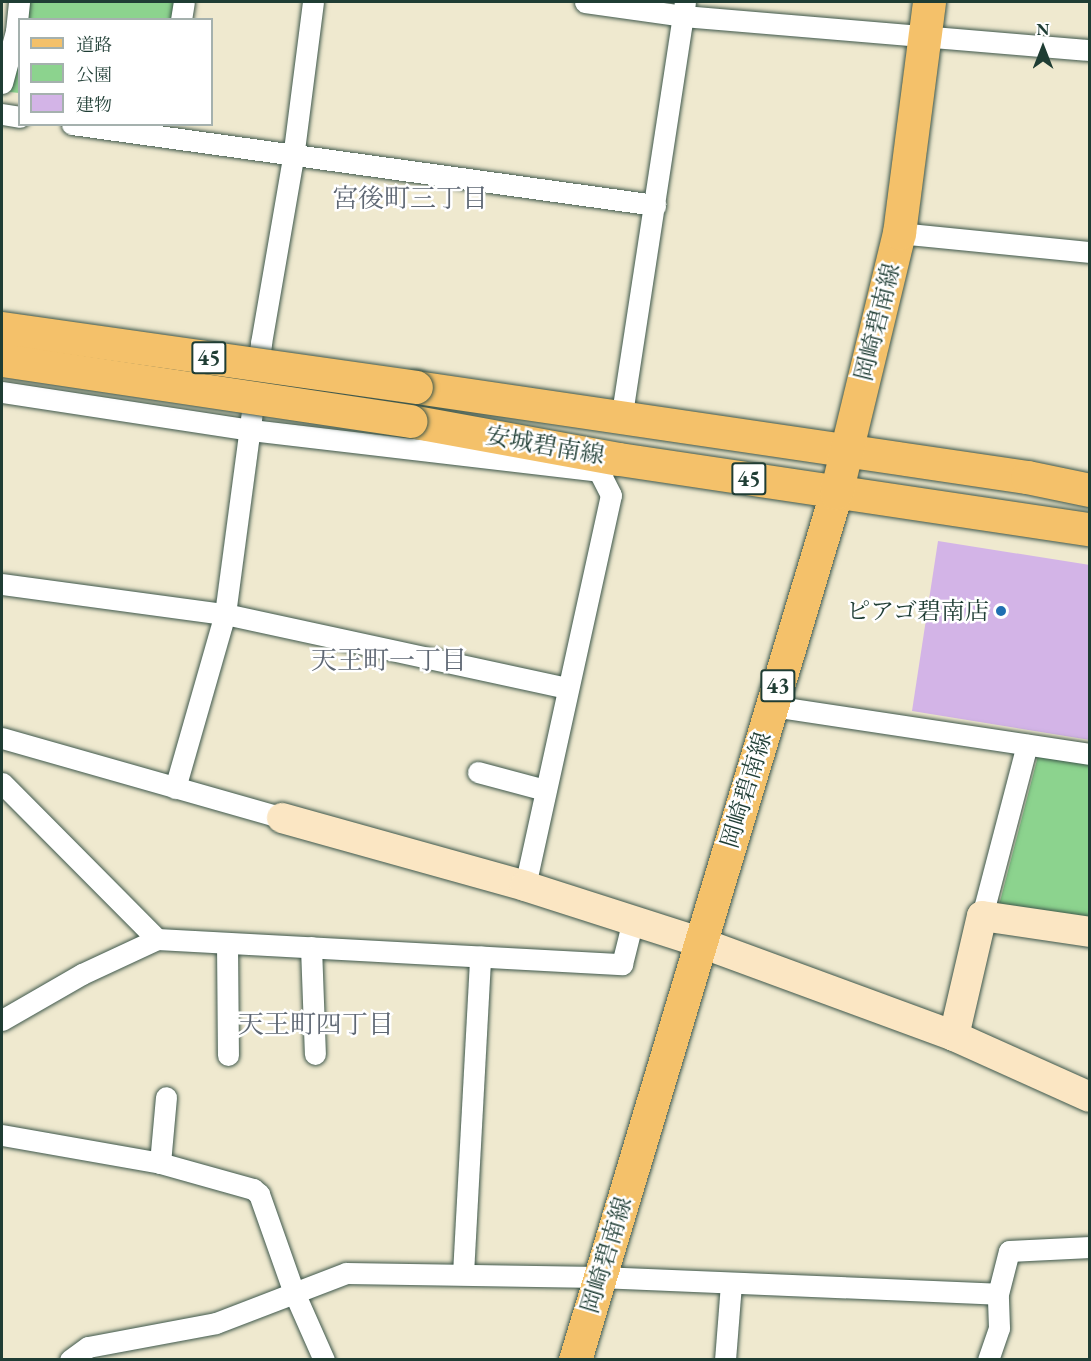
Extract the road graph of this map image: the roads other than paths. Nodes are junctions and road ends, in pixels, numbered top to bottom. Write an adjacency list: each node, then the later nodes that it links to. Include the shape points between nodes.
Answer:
1 (19, 2): 10 (street, via 16,31)
2 (184, 2): 7 (street)
3 (313, 2): 15 (street)
4 (585, 2): 6 (street)
5 (929, 2): 8 (main road, 岡崎碧南線 / 43)
6 (684, 9): 8 (street); 16 (street)
7 (181, 18)
8 (927, 38): 9 (street); 17 (main road, 岡崎碧南線 / 43)
9 (1089, 50)
10 (2, 82)
11 (2, 114): 12 (street)
12 (18, 117)
13 (98, 126): 14 (street)
14 (163, 131): 15 (street)
15 (294, 158): 16 (street); 21 (street)
16 (655, 205): 25 (street)
17 (899, 233): 18 (street); 27 (main road, 岡崎碧南線 / 43)
18 (1089, 252)
19 (2, 313): 21 (street)
20 (2, 328): 24 (main road, 安城碧南線 / 45, bridge)
21 (260, 350): 24 (street, via 527,387 537,390); 26 (street)
22 (2, 360): 28 (main road, 安城碧南線 / 45, bridge, via 410,421)
23 (2, 392): 26 (street)
24 (551, 409): 25 (main road, 安城碧南線 / 45)
25 (621, 420): 27 (main road, 安城碧南線 / 45)
26 (250, 430): 28 (street); 35 (street)
27 (845, 451): 30 (main road, 安城碧南線 / 45); 32 (main road, 岡崎碧南線 / 43)
28 (609, 465): 32 (main road, 安城碧南線 / 45); 36 (street, via 611,495)
29 (1089, 468): 30 (main road, via 1064,465)
30 (1027, 477): 31 (main road, 安城碧南線 / 45)
31 (1089, 490)
32 (836, 493): 33 (main road, 安城碧南線 / 45); 37 (main road, 岡崎碧南線 / 43)
33 (1089, 529)
34 (2, 584): 35 (street)
35 (225, 614): 36 (street); 43 (street)
36 (567, 688): 44 (street)
37 (771, 706): 39 (street); 51 (main road, 岡崎碧南線 / 43)
38 (2, 738): 43 (street)
39 (1027, 745): 40 (street); 47 (street)
40 (1089, 754)
41 (478, 772): 44 (street)
42 (2, 783): 50 (street)
43 (175, 788): 45 (street)
44 (545, 790): 46 (street)
45 (282, 818): 46 (street)
46 (525, 886): 48 (street)
47 (981, 916): 49 (street); 56 (street)
48 (633, 920): 51 (street); 54 (street, via 622,964)
49 (1089, 932)
50 (157, 939): 52 (street); 55 (street, via 81,974)
51 (699, 942): 56 (street); 65 (main road, 岡崎碧南線 / 43)
52 (227, 943): 53 (street); 58 (street)
53 (311, 947): 54 (street); 57 (street)
54 (480, 956): 64 (street)
55 (2, 1020)
56 (954, 1036): 60 (street)
57 (315, 1054)
58 (228, 1055)
59 (166, 1097): 62 (street)
60 (1089, 1097)
61 (2, 1135): 62 (street)
62 (160, 1162): 67 (street, via 259,1194)
63 (1089, 1247): 68 (street, via 1009,1251)
64 (463, 1274): 65 (street); 67 (street, via 346,1273)
65 (599, 1277): 66 (street); 71 (main road, 岡崎碧南線 / 43)
66 (731, 1283): 68 (street); 72 (street)
67 (292, 1290): 69 (street, via 216,1323 88,1347); 70 (street)
68 (998, 1294): 73 (street, via 999,1328)
69 (70, 1359)
70 (324, 1359)
71 (575, 1359)
72 (725, 1359)
73 (988, 1359)

